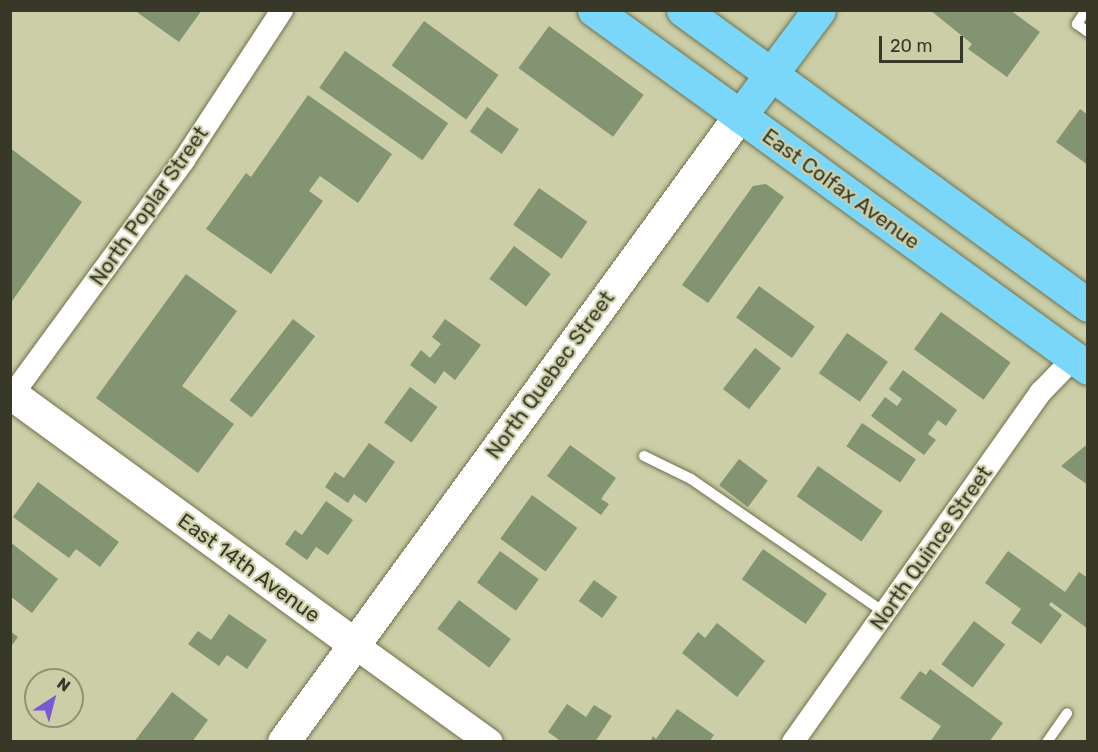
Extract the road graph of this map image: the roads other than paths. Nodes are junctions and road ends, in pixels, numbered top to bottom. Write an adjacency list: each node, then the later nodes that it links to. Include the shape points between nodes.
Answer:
1 (282, 10): 11 (street, North Poplar Street, via 183,160)
2 (594, 10): 8 (main road, East Colfax Avenue)
3 (683, 10): 7 (main road)
4 (819, 10): 7 (main road, North Quebec Street)
5 (1086, 10): 6 (lane, via 1077,24)
6 (1088, 32)
7 (771, 74): 8 (main road, North Quebec Street); 9 (main road)
8 (740, 116): 10 (main road, East Colfax Avenue); 14 (main road, North Quebec Street)
9 (1088, 305)
10 (1081, 363): 13 (street, North Quince Street, via 1041,392)
11 (11, 395): 14 (main road, East 14th Avenue)
12 (644, 456): 13 (lane, via 692,479)
13 (885, 613): 18 (street, North Quince Street)
14 (355, 645): 16 (main road, North Quebec Street); 17 (street, East 14th Avenue)
15 (1067, 713): 19 (lane)
16 (284, 741)
17 (489, 741)
18 (793, 741)
19 (1047, 741)

